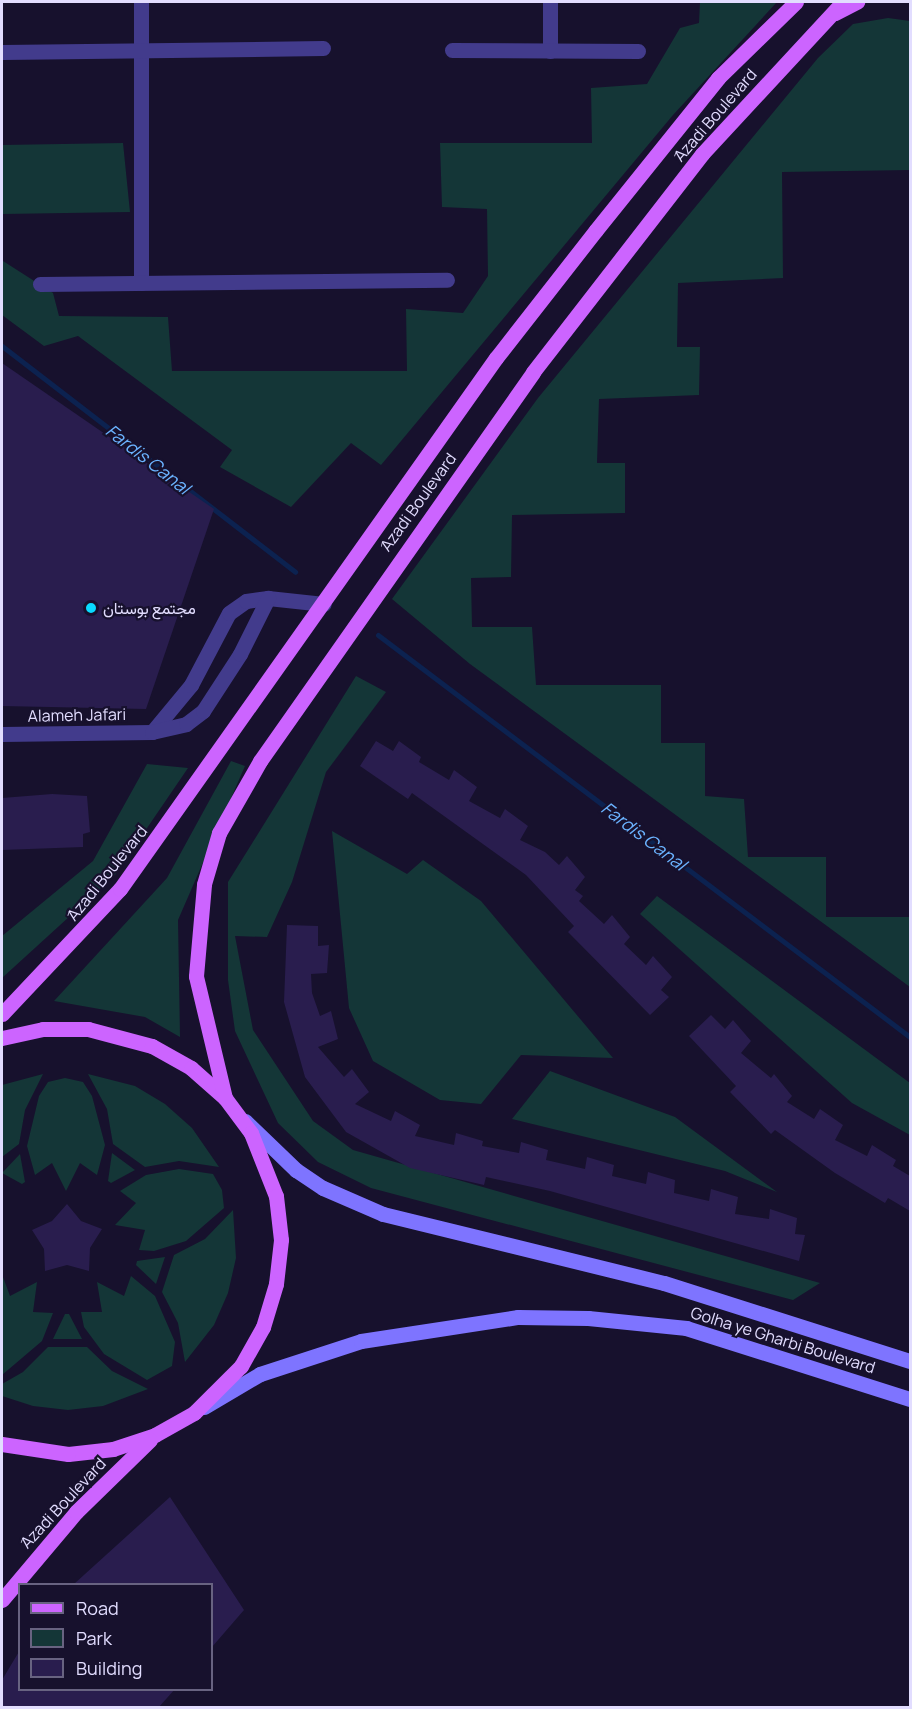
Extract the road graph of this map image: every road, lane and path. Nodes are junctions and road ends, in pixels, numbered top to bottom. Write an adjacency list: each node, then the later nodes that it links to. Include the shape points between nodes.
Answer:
1 (141, 2): 7 (street)
2 (550, 2): 10 (street)
3 (796, 2): 17 (main road, َAzadi Boulevard, via 718,78 596,230 496,358)
4 (843, 2): 6 (main road, َAzadi Boulevard)
5 (857, 2): 6 (main road)
6 (824, 18): 22 (main road, َAzadi Boulevard, via 702,154 532,372 267,752 219,833 204,884 196,976)
7 (141, 48): 8 (street); 12 (street); 14 (street)
8 (323, 48)
9 (452, 50): 10 (street)
10 (550, 51): 11 (street)
11 (638, 51)
12 (2, 52)
13 (447, 280): 14 (street)
14 (141, 283): 15 (street)
15 (40, 285)
16 (268, 598): 17 (street); 18 (street, via 246,601 229,613 191,685); 18 (street, Alameh Jafari, via 240,654 203,711 186,724)
17 (324, 604): 20 (main road, َAzadi Boulevard, via 120,889)
18 (152, 732): 19 (street, Alameh Jafari)
19 (2, 734)
20 (2, 1014)
21 (2, 1038): 22 (main road, via 65,1028 131,1038 172,1056)
22 (225, 1098): 23 (main road)
23 (239, 1115): 24 (main road, Golha ye Gharbi Boulevard, via 296,1170 323,1188 383,1214 664,1283); 26 (main road, via 261,1153 276,1196 280,1262 271,1306 253,1347 227,1383)
24 (910, 1361)
25 (910, 1399): 26 (main road, Golha ye Gharbi Boulevard, via 686,1328 588,1318 518,1317 361,1341 260,1374)
26 (194, 1413): 27 (main road)
27 (155, 1435): 28 (main road, via 113,1449 68,1454); 29 (main road, َAzadi Boulevard, via 76,1512)
28 (2, 1444)
29 (2, 1600)

